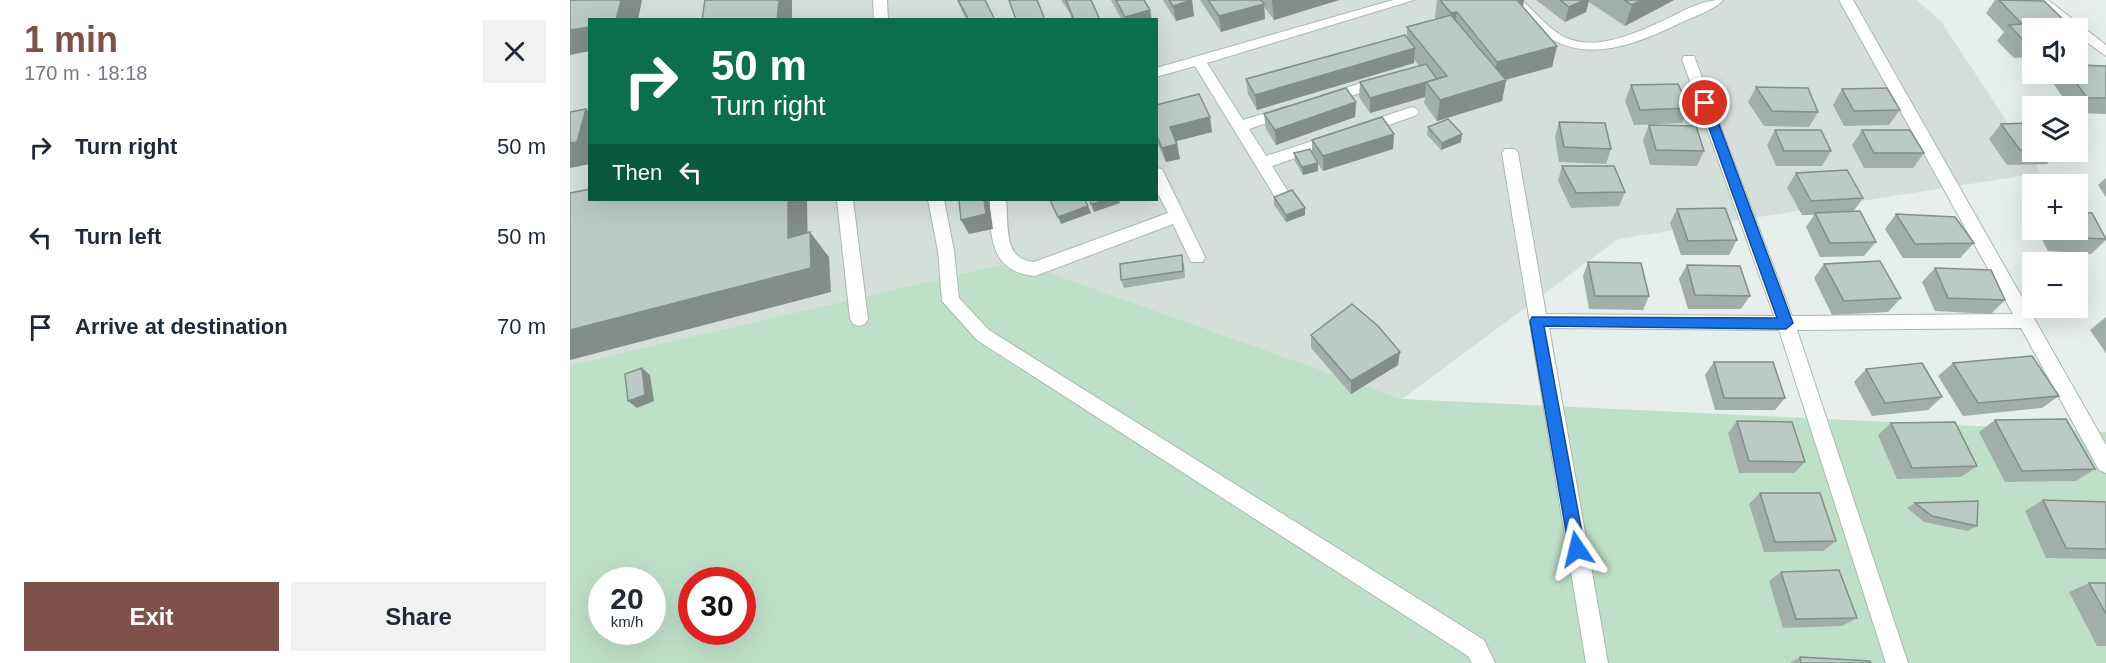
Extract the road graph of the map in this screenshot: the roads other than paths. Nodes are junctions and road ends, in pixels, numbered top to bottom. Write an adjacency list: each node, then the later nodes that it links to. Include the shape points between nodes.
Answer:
1 (880, 0): 7 (street)
2 (1407, 0): 12 (street)
3 (1515, 0): 4 (street, via 1549,32 1568,43 1605,45 1637,36)
4 (1716, 0)
5 (1846, 0): 28 (street)
6 (2040, 0): 8 (street)
7 (881, 18)
8 (2063, 18)
9 (2088, 38): 10 (street)
10 (2106, 52)
11 (1689, 59): 29 (street)
12 (1199, 61): 13 (street); 16 (street)
13 (1158, 72)
14 (1396, 77): 16 (street)
15 (1412, 112): 18 (street)
16 (1240, 126): 18 (street)
17 (1510, 153): 27 (street)
18 (1263, 163): 20 (street)
19 (1158, 177): 24 (street)
20 (1281, 193)
21 (845, 201): 26 (street)
22 (936, 201): 31 (street, via 951,301 983,335 1476,648)
23 (998, 201): 24 (street, via 1005,256 1011,265 1022,270 1035,269)
24 (1178, 216): 25 (street)
25 (1197, 257)
26 (859, 319)
27 (1537, 321): 29 (street); 32 (street)
28 (2026, 321): 29 (street); 30 (street)
29 (1786, 323): 33 (street)
30 (2106, 464)
31 (1484, 663)
32 (1597, 663)
33 (1897, 663)

